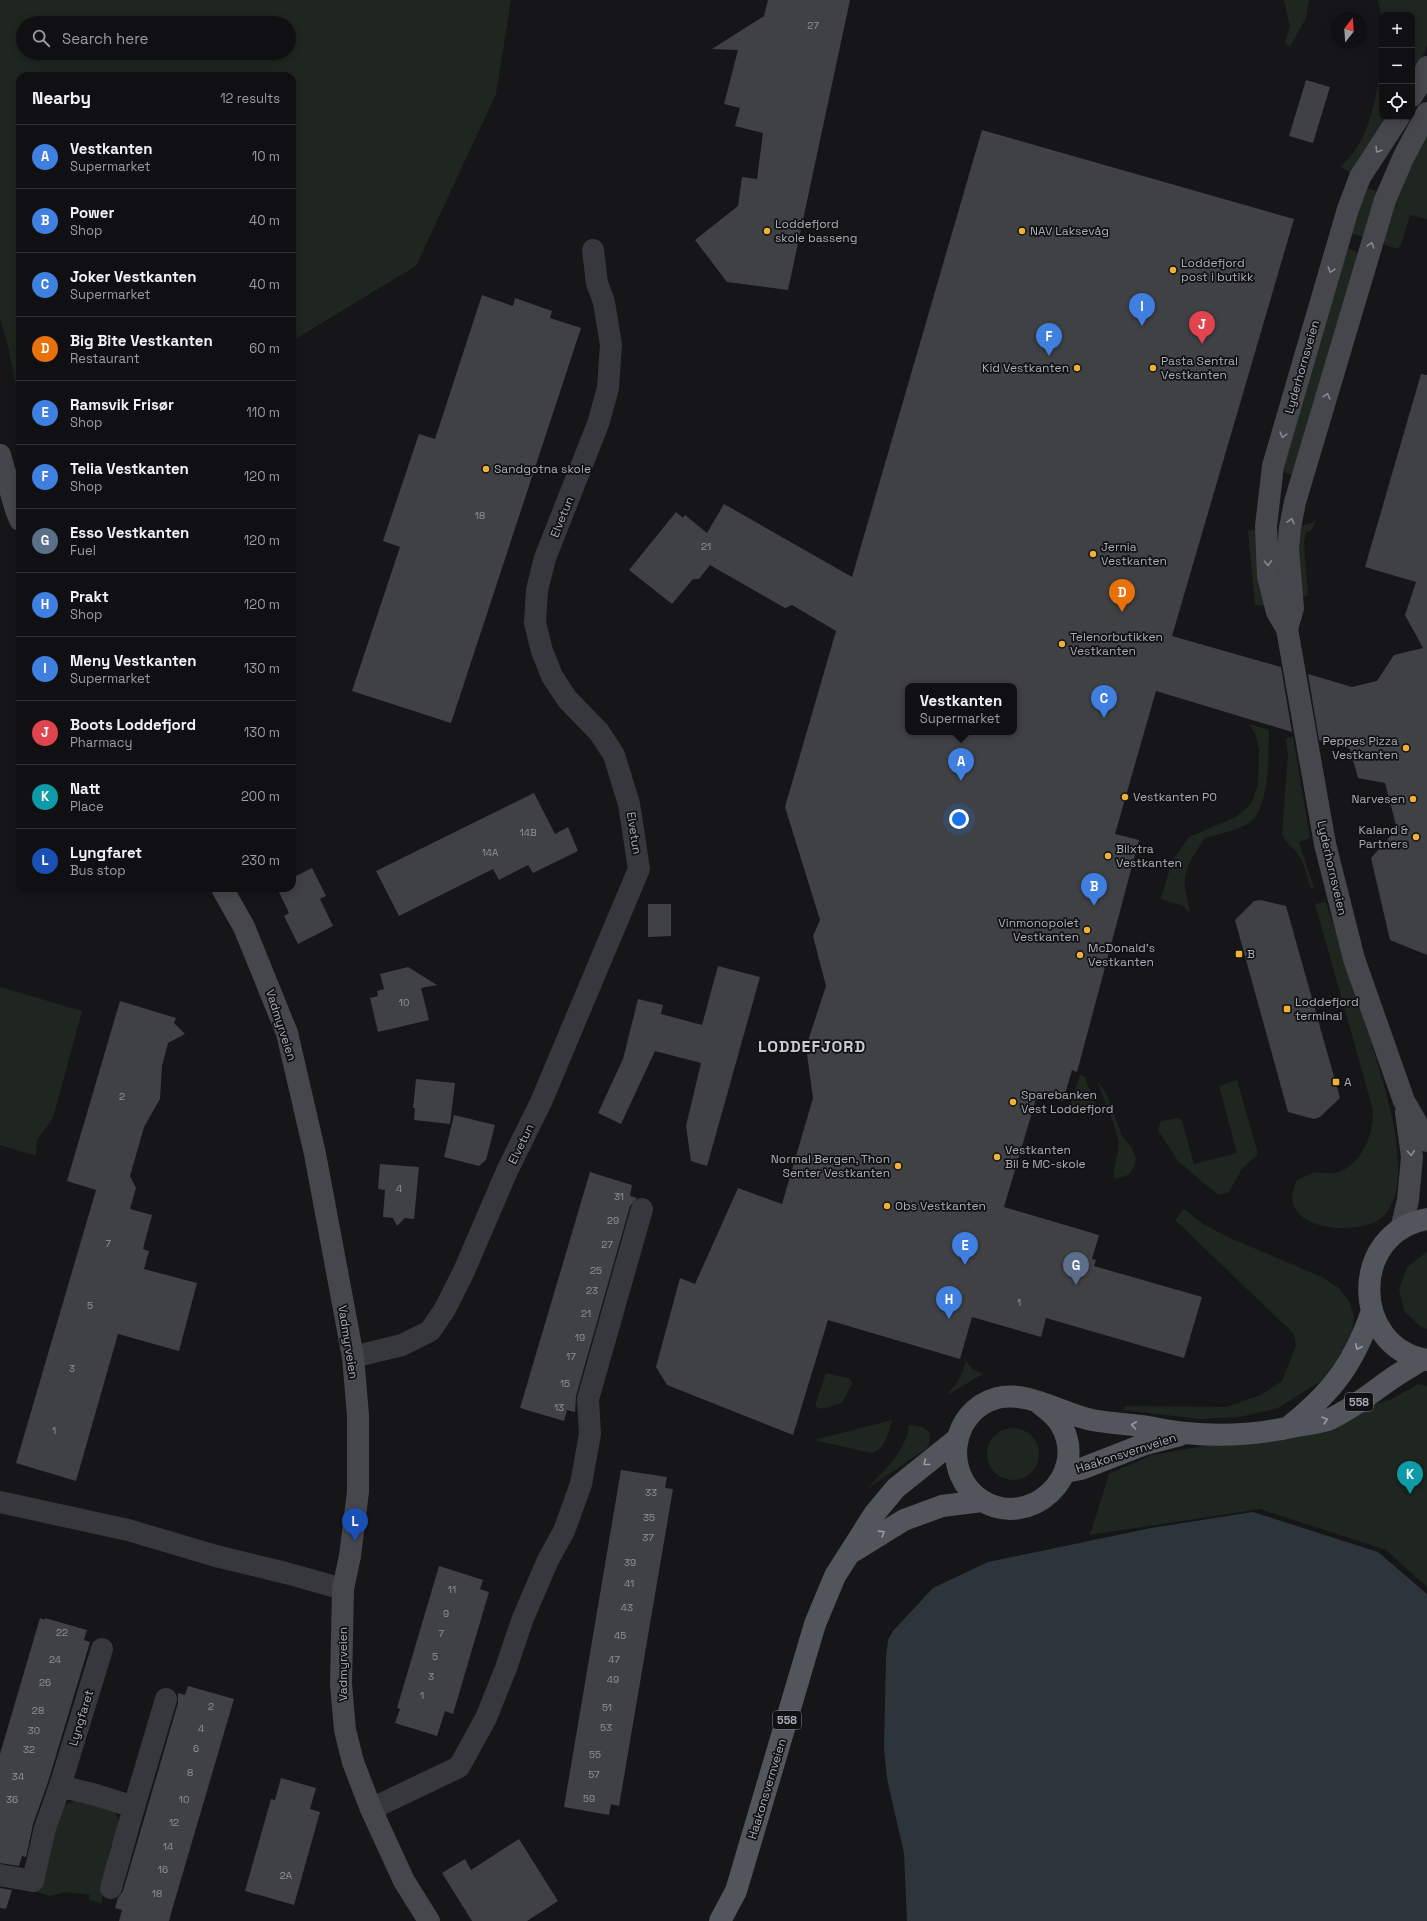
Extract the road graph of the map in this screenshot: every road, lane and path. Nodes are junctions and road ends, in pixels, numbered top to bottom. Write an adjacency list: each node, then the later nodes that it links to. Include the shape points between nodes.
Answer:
1 (1427, 67): 2 (main road)
2 (1415, 91)
3 (1427, 114): 8 (main road, Lyderhornsveien, one-way to 3, via 1293,608 1288,549 1296,502 1385,200 1404,156)
4 (1397, 120): 8 (main road, Lyderhornsveien, one-way to 8, via 1360,177 1348,209 1273,466 1266,526 1268,576 1276,612)
5 (593, 250): 16 (street, Elvetun, via 597,283 604,302 611,345 608,388 598,424 545,558 538,590 535,623 542,652 552,676 567,699 599,732 614,755 629,804 639,869 541,1102 445,1309 430,1331 402,1345)
6 (0, 455): 7 (main road)
7 (16, 510)
8 (1287, 629): 10 (main road, Lyderhornsveien, via 1325,844 1354,959)
9 (224, 892): 16 (main road, Vadmyrveien, via 244,926 286,1032 315,1154)
10 (1404, 1101): 11 (main road, Lyderhornsveien); 14 (main road, Lyderhornsveien, one-way to 14, via 1412,1158 1408,1200)
11 (1427, 1141)
12 (642, 1209): 31 (street, via 588,1399 590,1434 581,1484 564,1531 548,1560 523,1618 486,1718 459,1767)
13 (1427, 1219): 14 (main road, 558)
14 (1401, 1229): 15 (main road, 558, via 1389,1238 1372,1265 1369,1281)
15 (1372, 1311): 17 (main road, 558, via 1389,1340 1405,1352); 19 (main road, 558, one-way to 19, via 1352,1360 1315,1406)
16 (353, 1357): 26 (main road, Vadmyrveien, via 358,1415 358,1492)
17 (1425, 1360): 19 (main road, Haakonsvernveien / 558, one-way to 17, via 1328,1420 1350,1408 1392,1378)
18 (1040, 1404): 20 (main road, Haakonsvernveien / 558, one-way to 18, via 1090,1420); 21 (main road, 558, via 1026,1398 996,1398 982,1404 971,1413); 22 (main road, 558, via 1062,1426 1067,1441 1068,1457)
19 (1287, 1428): 20 (main road, Haakonsvernveien / 558, via 1225,1435)
20 (1186, 1433): 22 (main road, Haakonsvernveien / 558, via 1145,1444 1081,1469)
21 (957, 1439): 23 (main road, 558, via 955,1458 960,1476 971,1492); 25 (main road, Haakonsvernveien / 558, one-way to 25, via 896,1488 875,1512)
22 (1065, 1472): 23 (main road, 558, via 1048,1496 1023,1508 995,1507)
23 (982, 1501): 25 (main road, Haakonsvernveien / 558, one-way to 23, via 904,1520 942,1506)
24 (0, 1502): 26 (street, via 128,1530)
25 (849, 1554): 34 (main road, Haakonsvernveien / 558, via 835,1576 815,1624)
26 (343, 1589): 31 (main road, Vadmyrveien, via 341,1684 344,1730)
27 (102, 1649): 29 (street, Lyngfaret)
28 (166, 1699): 30 (street)
29 (60, 1786): 30 (street); 32 (street, Lyngfaret, via 45,1828 33,1881)
30 (134, 1807): 33 (street)
31 (371, 1809): 35 (main road, Vadmyrveien, via 404,1881)
32 (0, 1875)
33 (111, 1888)
34 (736, 1891): 36 (main road, Haakonsvernveien / 558); 37 (main road, Haakonsvernveien / 558)
35 (429, 1921)
36 (720, 1921)
37 (737, 1921)

